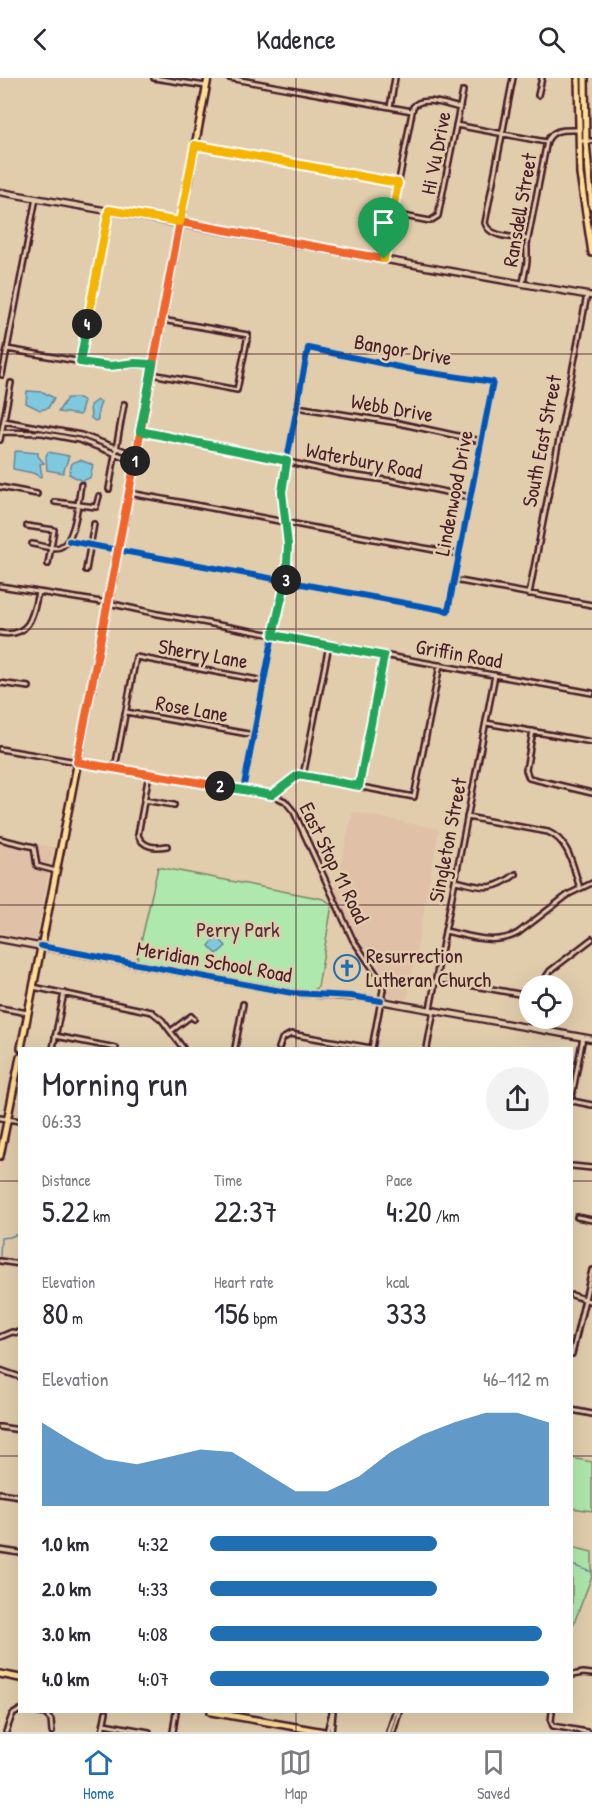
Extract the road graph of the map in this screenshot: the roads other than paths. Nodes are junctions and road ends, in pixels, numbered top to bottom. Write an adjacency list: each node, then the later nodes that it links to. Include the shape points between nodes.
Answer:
1 (154, 78): 9 (street)
2 (208, 78): 9 (main road)
3 (229, 78): 12 (street)
4 (395, 78): 12 (street)
5 (513, 78): 17 (street)
6 (542, 78): 11 (street)
7 (578, 78): 16 (main road)
8 (585, 78): 20 (main road)
9 (206, 86): 21 (main road)
10 (463, 90): 13 (street, Hi Vu Drive)
11 (538, 95)
12 (390, 107): 14 (street)
13 (460, 108): 14 (street, via 422,101); 15 (street, Hi Vu Drive)
14 (412, 111): 22 (street)
15 (456, 125): 17 (street); 28 (street, Hi Vu Drive, via 436,219)
16 (578, 130): 18 (street, via 558,131); 19 (main road)
17 (502, 134): 18 (street); 30 (street, via 486,228 493,233)
18 (547, 142): 30 (street, Ransdell Street)
19 (579, 142): 20 (street); 31 (main road)
20 (588, 142): 23 (main road)
21 (195, 145): 22 (street); 29 (main road)
22 (398, 183): 28 (street)
23 (591, 188): 26 (main road)
24 (0, 192): 25 (main road)
25 (36, 198): 27 (main road); 36 (street)
26 (592, 207)
27 (109, 210): 29 (main road); 37 (street)
28 (393, 214): 32 (street)
29 (180, 222): 32 (main road); 35 (main road)
30 (528, 239): 33 (street, Ransdell Street)
31 (592, 253)
32 (384, 259): 33 (main road)
33 (523, 284): 34 (main road)
34 (590, 295): 78 (street, South East Street)
35 (162, 320): 38 (main road); 39 (street, via 248,336 237,390)
36 (7, 349): 37 (street); 40 (street)
37 (80, 362): 38 (street, via 110,366)
38 (153, 364): 39 (main road)
39 (152, 374): 46 (main road)
40 (2, 375)
41 (493, 382): 44 (street, Bangor Drive, via 308,348); 49 (street, Lindenwood Drive)
42 (11, 383): 45 (street)
43 (124, 404): 50 (street)
44 (297, 407): 49 (street, Webb Drive); 53 (street)
45 (4, 421): 47 (street); 50 (street, via 81,435)
46 (140, 431): 52 (main road); 53 (street, Waterbury Road)
47 (2, 432): 48 (street); 51 (street, via 69,438)
48 (0, 440)
49 (482, 441): 60 (street, Lindenwood Drive)
50 (117, 448): 51 (street); 52 (street)
51 (116, 454): 52 (street); 56 (street)
52 (135, 458): 57 (main road)
53 (287, 461): 60 (street, Waterbury Road); 63 (street, via 282,492)
54 (81, 485): 62 (street)
55 (0, 487): 58 (street)
56 (110, 489)
57 (129, 493): 63 (street); 70 (main road)
58 (37, 494)
59 (99, 496): 62 (street, via 97,507)
60 (470, 497): 71 (street, Lindenwood Drive)
61 (55, 502): 62 (street)
62 (77, 505): 66 (street)
63 (285, 522): 71 (street); 75 (street)
64 (94, 524): 68 (street)
65 (27, 526): 69 (street, via 54,530)
66 (69, 541): 68 (street); 69 (street, via 61,547)
67 (32, 544): 69 (street)
68 (91, 545): 70 (street); 73 (street)
69 (51, 547): 72 (street)
70 (118, 551): 75 (street); 79 (main road)
71 (459, 554): 74 (street, Lindenwood Drive)
72 (48, 564)
73 (86, 570)
74 (454, 580): 75 (street, Lindenwood Drive, via 448,611); 78 (street)
75 (286, 581): 82 (street)
76 (0, 586): 77 (street, Griffin Road)
77 (38, 592): 79 (street, Griffin Road); 81 (street, via 29,623 16,632)
78 (529, 594): 80 (street)
79 (108, 603): 82 (street, Griffin Road); 97 (main road)
80 (592, 605)
81 (0, 633)
82 (273, 635): 83 (street, Griffin Road); 87 (street)
83 (329, 645): 84 (street, Griffin Road); 100 (street)
84 (384, 656): 85 (street, Griffin Road); 101 (street)
85 (440, 665): 86 (street, Griffin Road); 101 (street, via 414,796)
86 (495, 675): 90 (street, Griffin Road); 92 (street, Singleton Street)
87 (264, 681): 91 (street, Sherry Lane, via 136,657); 94 (street)
88 (0, 683): 89 (street)
89 (29, 687)
90 (592, 693)
91 (126, 712): 94 (street, Rose Lane); 98 (street)
92 (486, 723): 93 (street); 107 (street, Singleton Street)
93 (533, 731): 95 (street); 103 (street, via 528,777)
94 (254, 735): 102 (street)
95 (592, 742)
96 (0, 749): 97 (street, East Stop 11 Road)
97 (77, 762): 98 (street, East Stop 11 Road); 110 (main road)
98 (115, 768): 99 (street, East Stop 11 Road)
99 (149, 774): 102 (street, East Stop 11 Road); 105 (street)
100 (303, 776): 101 (street); 104 (street, via 298,775)
101 (359, 786)
102 (243, 790): 104 (street, East Stop 11 Road)
103 (592, 793)
104 (272, 795): 124 (street, East Stop 11 Road, via 294,811 353,940 380,978)
105 (144, 800): 106 (street); 109 (street, via 140,840 146,845)
106 (174, 805)
107 (467, 817): 112 (street, Singleton Street); 114 (street, via 557,836 566,848)
108 (0, 839): 110 (street, via 34,847 37,866)
109 (167, 846)
110 (56, 871): 118 (main road)
111 (516, 874): 112 (street, via 504,884 491,887)
112 (455, 881): 115 (street, Singleton Street)
113 (592, 883): 114 (street)
114 (580, 888): 115 (street, via 508,938 491,940)
115 (445, 932): 120 (street, Singleton Street)
116 (0, 939): 118 (main road, Meridian School Road)
117 (592, 939): 119 (street)
118 (41, 946): 121 (main road); 124 (main road, Meridian School Road, via 292,993)
119 (547, 975)
120 (436, 979): 123 (street); 127 (street, Singleton Street)
121 (33, 987): 122 (street); 128 (main road)
122 (64, 993): 132 (street, via 144,1009 158,1016); 133 (street)
123 (519, 994)
124 (381, 1001): 127 (main road); 143 (street)
125 (243, 1004): 140 (street)
126 (0, 1008): 128 (street)
127 (432, 1010): 130 (main road); 144 (street, Singleton Street)
128 (28, 1013): 136 (main road)
129 (194, 1019): 132 (street, via 191,1016)
130 (519, 1026)
131 (538, 1029): 134 (main road)
132 (171, 1031): 139 (street)
133 (55, 1036): 137 (street); 138 (street)
134 (583, 1037): 135 (main road); 146 (street)
135 (592, 1039)
136 (21, 1047)
137 (53, 1047)
138 (111, 1047)
139 (182, 1047)
140 (235, 1047)
141 (280, 1047): 142 (street, via 285,1036 291,1034)
142 (365, 1047)
143 (371, 1047)
144 (427, 1047)
145 (18, 1067): 150 (main road)
146 (573, 1091)
147 (573, 1101): 148 (street)
148 (592, 1105)
149 (0, 1118): 150 (street)
150 (7, 1119): 151 (street); 152 (main road)
151 (18, 1121)
152 (0, 1156)
153 (573, 1166): 154 (street)
154 (592, 1168)
155 (577, 1217): 156 (street)
156 (592, 1220)
157 (0, 1261): 158 (street)
158 (18, 1264)
159 (592, 1270): 161 (street)
160 (573, 1295): 161 (street)
161 (585, 1300): 162 (street); 165 (street)
162 (592, 1302)
163 (18, 1333): 164 (street)
164 (0, 1337)
165 (574, 1339)
166 (0, 1370): 167 (street)
167 (18, 1376)
168 (573, 1410): 169 (street)
169 (592, 1414)
170 (0, 1427): 171 (street)
171 (18, 1430)
172 (0, 1493): 173 (street)
173 (18, 1496)
174 (0, 1550): 175 (street)
175 (18, 1554)
176 (0, 1674): 179 (main road)
177 (592, 1674): 178 (street)
178 (573, 1675)
179 (18, 1678)
180 (18, 1711): 190 (street, via 12,1715)
181 (40, 1713): 191 (street, via 51,1720)
182 (106, 1713): 188 (street)
183 (176, 1713): 194 (street)
184 (233, 1713): 189 (main road)
185 (333, 1713): 195 (street)
186 (397, 1713): 196 (street)
187 (552, 1713): 197 (street, via 552,1726)
188 (104, 1724): 192 (street); 193 (street)
189 (296, 1729): 195 (main road)
190 (6, 1732)
191 (52, 1732)
192 (102, 1732)
193 (148, 1732)
194 (173, 1732)
195 (327, 1732)
196 (391, 1732)
197 (587, 1732)

